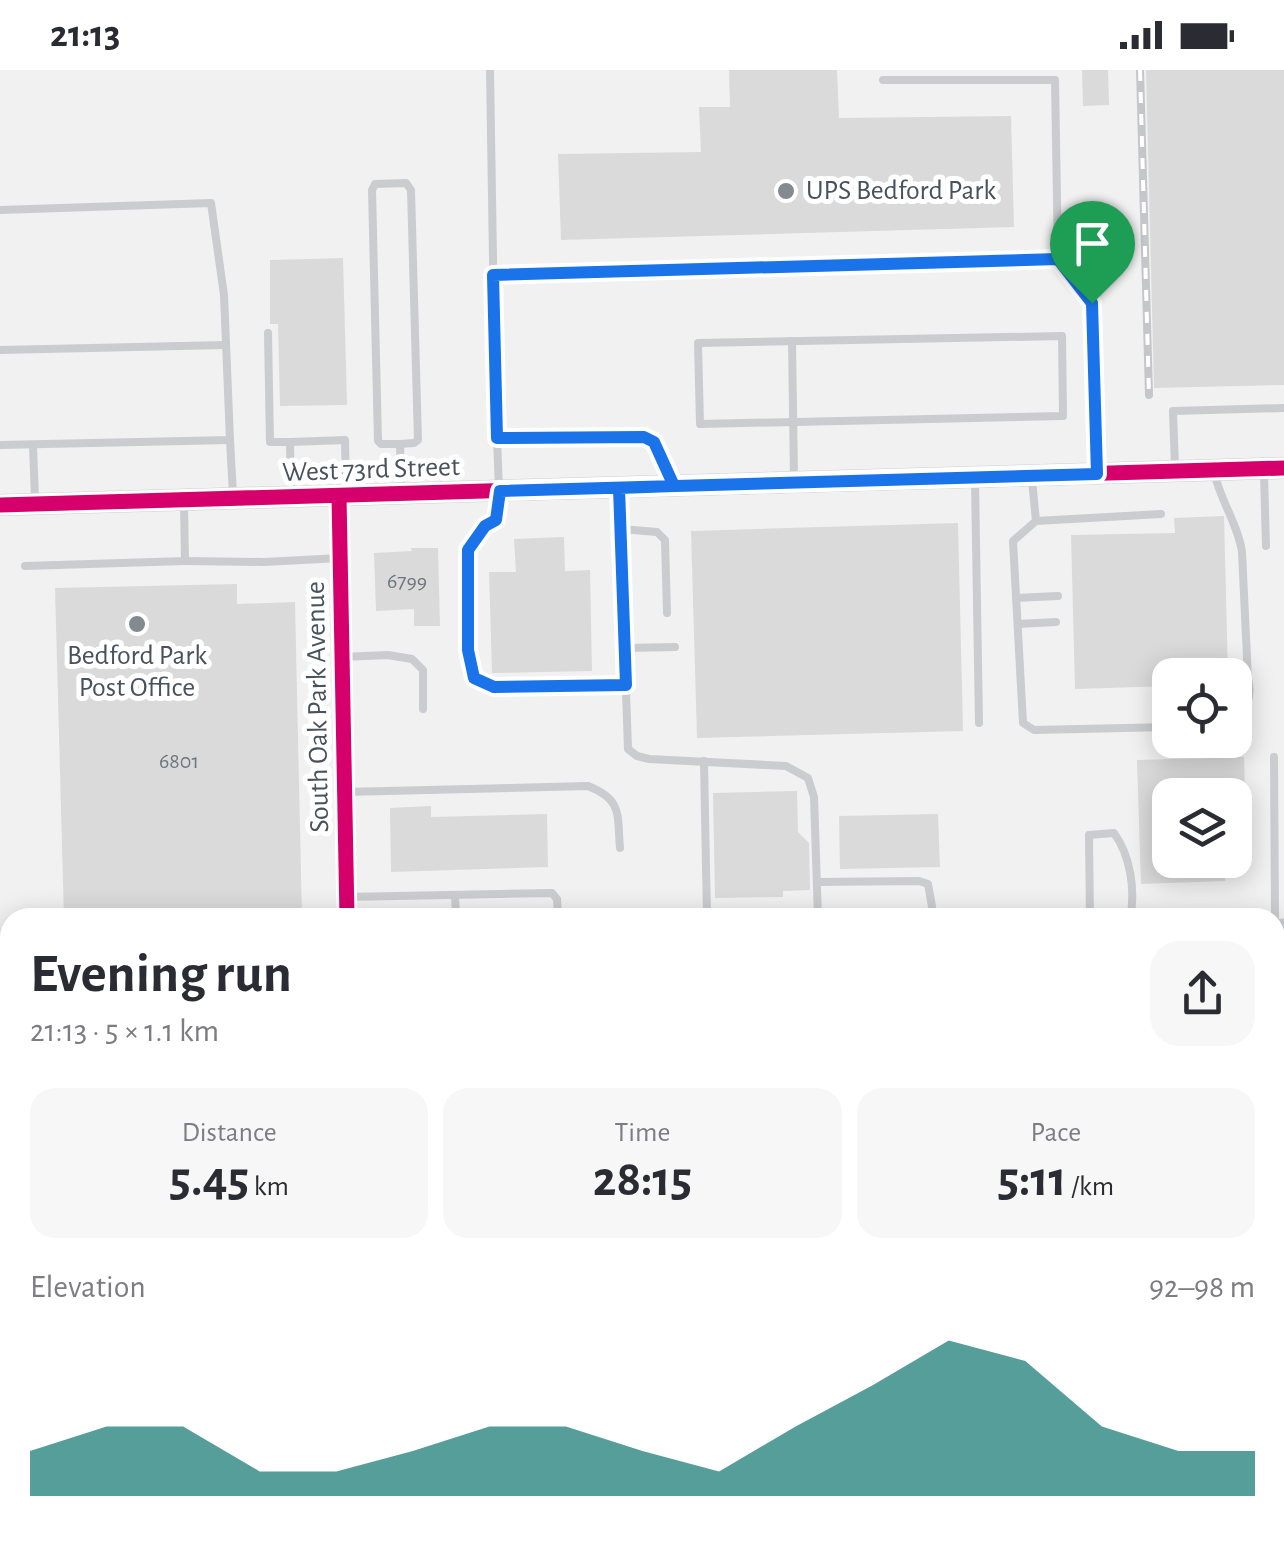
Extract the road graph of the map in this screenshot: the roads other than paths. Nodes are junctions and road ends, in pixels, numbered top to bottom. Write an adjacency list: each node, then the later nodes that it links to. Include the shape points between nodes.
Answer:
1 (490, 70): 6 (lane)
2 (1054, 75): 3 (lane); 5 (lane)
3 (883, 80)
4 (0, 210): 9 (lane, via 211,203)
5 (1058, 259): 6 (lane); 22 (lane, via 1092,303)
6 (493, 275): 13 (lane)
7 (268, 333): 15 (lane, via 270,442)
8 (792, 342): 12 (lane); 12 (lane, via 698,344 700,424); 12 (lane, via 1062,336 1063,416)
9 (226, 345): 10 (lane); 14 (lane)
10 (0, 350)
11 (1284, 408): 21 (lane, via 1173,411)
12 (792, 422): 25 (lane)
13 (497, 438): 26 (lane, via 644,437 654,442); 28 (lane)
14 (230, 440): 17 (lane); 32 (lane)
15 (290, 442): 30 (lane, via 344,440); 31 (lane)
16 (400, 444): 16 (lane, via 418,440 411,190 406,183 376,184 378,441); 29 (lane)
17 (33, 445): 18 (lane); 35 (lane)
18 (0, 446)
19 (1274, 468): 20 (street, West 73rd Street); 39 (lane)
20 (1214, 470): 21 (street, West 73rd Street); 51 (lane, via 1240,537)
21 (1176, 472): 22 (street, West 73rd Street)
22 (1097, 474): 23 (street, West 73rd Street)
23 (1032, 476): 24 (street, West 73rd Street); 37 (lane)
24 (975, 477): 25 (street, West 73rd Street); 54 (lane)
25 (794, 482): 26 (street, West 73rd Street)
26 (674, 486): 27 (street, West 73rd Street)
27 (619, 488): 28 (street, West 73rd Street); 38 (lane)
28 (500, 491): 29 (street, West 73rd Street); 52 (lane, via 496,520 468,550 474,678 494,687)
29 (402, 494): 30 (street, West 73rd Street)
30 (343, 496): 31 (street, West 73rd Street); 40 (street, South Oak Park Avenue)
31 (292, 497): 32 (street, West 73rd Street)
32 (233, 499): 33 (street, West 73rd Street)
33 (184, 500): 35 (street, West 73rd Street); 41 (lane)
34 (0, 504): 35 (street, West 73rd Street)
35 (36, 504)
36 (1160, 514): 37 (lane)
37 (1036, 521): 44 (lane, via 1013,541)
38 (620, 530): 45 (lane, via 657,532 665,540); 49 (lane)
39 (1266, 546)
40 (340, 558): 41 (lane); 50 (street, South Oak Park Avenue)
41 (185, 561): 42 (lane)
42 (24, 566)
43 (1058, 596): 44 (lane)
44 (1016, 598): 47 (lane)
45 (667, 613)
46 (1056, 622): 47 (lane)
47 (1018, 624): 55 (lane, via 1022,722 1034,730)
48 (675, 647): 49 (lane)
49 (625, 648): 52 (lane)
50 (342, 657): 53 (lane, via 412,659 423,670); 58 (street, South Oak Park Avenue)
51 (1247, 658)
52 (626, 685): 57 (lane, via 628,749 650,759)
53 (423, 709)
54 (979, 724)
55 (1152, 727)
56 (1274, 756): 71 (lane)
57 (704, 762): 60 (lane, via 786,766 808,778); 66 (lane)
58 (345, 792): 59 (lane, via 588,786 611,798); 62 (street, South Oak Park Avenue)
59 (620, 848)
60 (817, 882): 67 (lane); 68 (lane, via 919,881 928,884)
61 (455, 895): 62 (lane); 64 (lane); 65 (lane, via 552,893)
62 (347, 897): 63 (street, South Oak Park Avenue)
63 (347, 908)
64 (456, 908)
65 (557, 908)
66 (707, 908)
67 (818, 908)
68 (932, 908)
69 (1090, 908): 70 (lane, via 1088,835 1114,833 1124,846)
70 (1130, 908)
71 (1275, 908)

